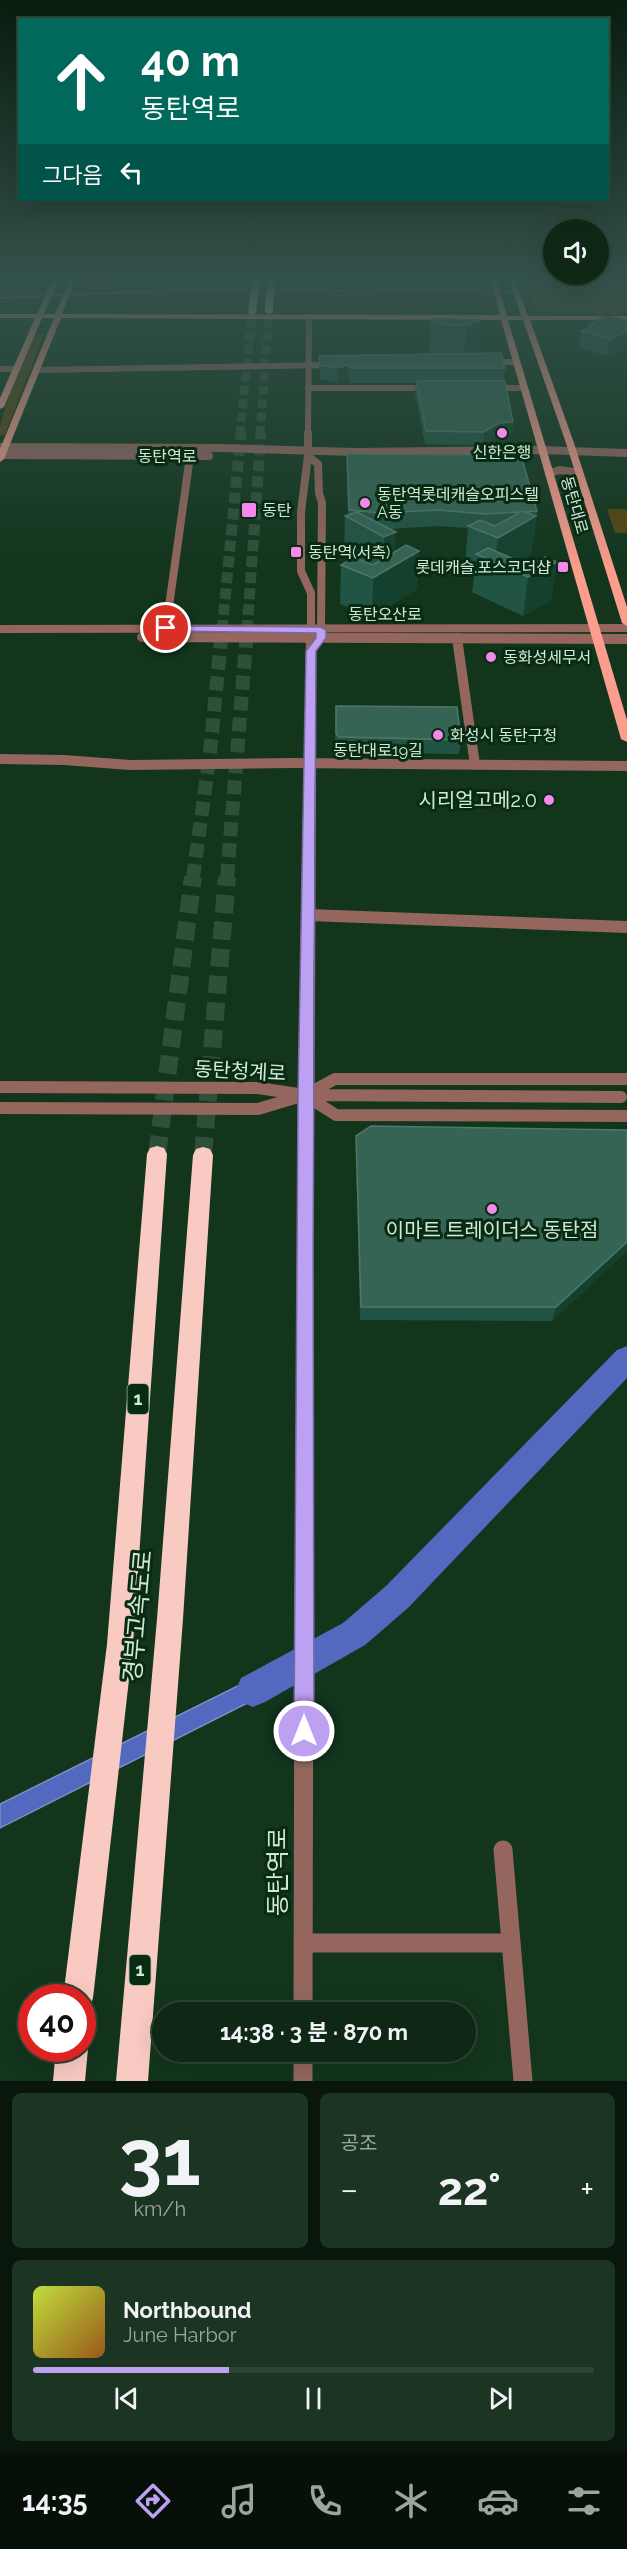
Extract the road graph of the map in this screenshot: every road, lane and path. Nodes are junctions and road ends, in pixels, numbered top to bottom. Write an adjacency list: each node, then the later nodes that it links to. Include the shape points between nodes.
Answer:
1 (14, 376): 10 (main road)
2 (34, 376): 11 (main road)
3 (308, 376): 6 (street)
4 (519, 376): 9 (main road, 동탄대로)
5 (546, 376): 15 (main road, 동탄대로)
6 (308, 388): 7 (street); 14 (street)
7 (436, 388)
8 (482, 388): 9 (street)
9 (523, 388): 18 (main road, 동탄대로)
10 (0, 407)
11 (10, 436): 12 (main road); 13 (main road)
12 (0, 438)
13 (2, 453): 14 (street, 동탄역로, via 29,447); 19 (street, 동탄역로)
14 (308, 453): 17 (street, 동탄역로); 17 (street, 동탄역로); 19 (street, 동탄역로); 22 (street); 23 (street, via 318,464)
15 (573, 453): 16 (street); 18 (street); 21 (main road, 동탄대로)
16 (627, 453)
17 (354, 454): 18 (street)
18 (542, 454): 20 (main road, 동탄대로)
19 (190, 456): 25 (street)
20 (549, 473): 21 (street); 30 (main road, 동탄대로)
21 (579, 473): 24 (main road, 동탄대로)
22 (305, 482): 23 (street); 29 (street, via 301,571 311,593)
23 (319, 482): 29 (street, via 322,507)
24 (627, 623)
25 (166, 628): 28 (street, 동탄오산로); 29 (street, 동탄오산로)
26 (548, 628): 29 (street, 동탄오산로); 30 (street, 동탄오산로); 33 (street, via 554,635)
27 (627, 628): 30 (street, 동탄오산로)
28 (0, 629)
29 (316, 634): 31 (street, 동탄오산로); 32 (street, 동탄오산로); 38 (street, via 311,651)
30 (596, 634): 33 (street, 동탄오산로); 34 (street, 동탄오산로); 35 (main road, 동탄대로)
31 (0, 637)
32 (457, 638): 33 (street, 동탄오산로); 39 (street)
33 (549, 639)
34 (627, 639)
35 (627, 739)
36 (0, 759): 38 (street, via 130,765)
37 (0, 764): 38 (street, via 172,771 289,770)
38 (309, 765): 39 (street, 동탄대로19길); 41 (street)
39 (475, 765): 40 (street, 동탄대로19길)
40 (627, 765)
41 (308, 915): 42 (street); 45 (street)
42 (627, 927)
43 (627, 1078): 45 (street, via 335,1079)
44 (0, 1088): 45 (street, 동탄청계로, via 258,1088)
45 (305, 1095): 46 (street, 동탄청계로); 47 (street, via 258,1109); 48 (street, via 336,1115); 52 (street, 동탄역로)
46 (621, 1096)
47 (0, 1108)
48 (627, 1116)
49 (157, 1154): 54 (highway, 경부고속도로 / 1, via 120,1644)
50 (203, 1155): 59 (highway, 경부고속도로 / 1)
51 (503, 1850): 53 (street)
52 (303, 1943): 53 (street); 55 (street, 동탄역로)
53 (510, 1943): 61 (street)
54 (80, 1984)
55 (303, 2002)
56 (71, 2062): 58 (highway)
57 (303, 2062): 60 (street)
58 (69, 2081)
59 (132, 2081)
60 (303, 2081)
61 (523, 2081)

